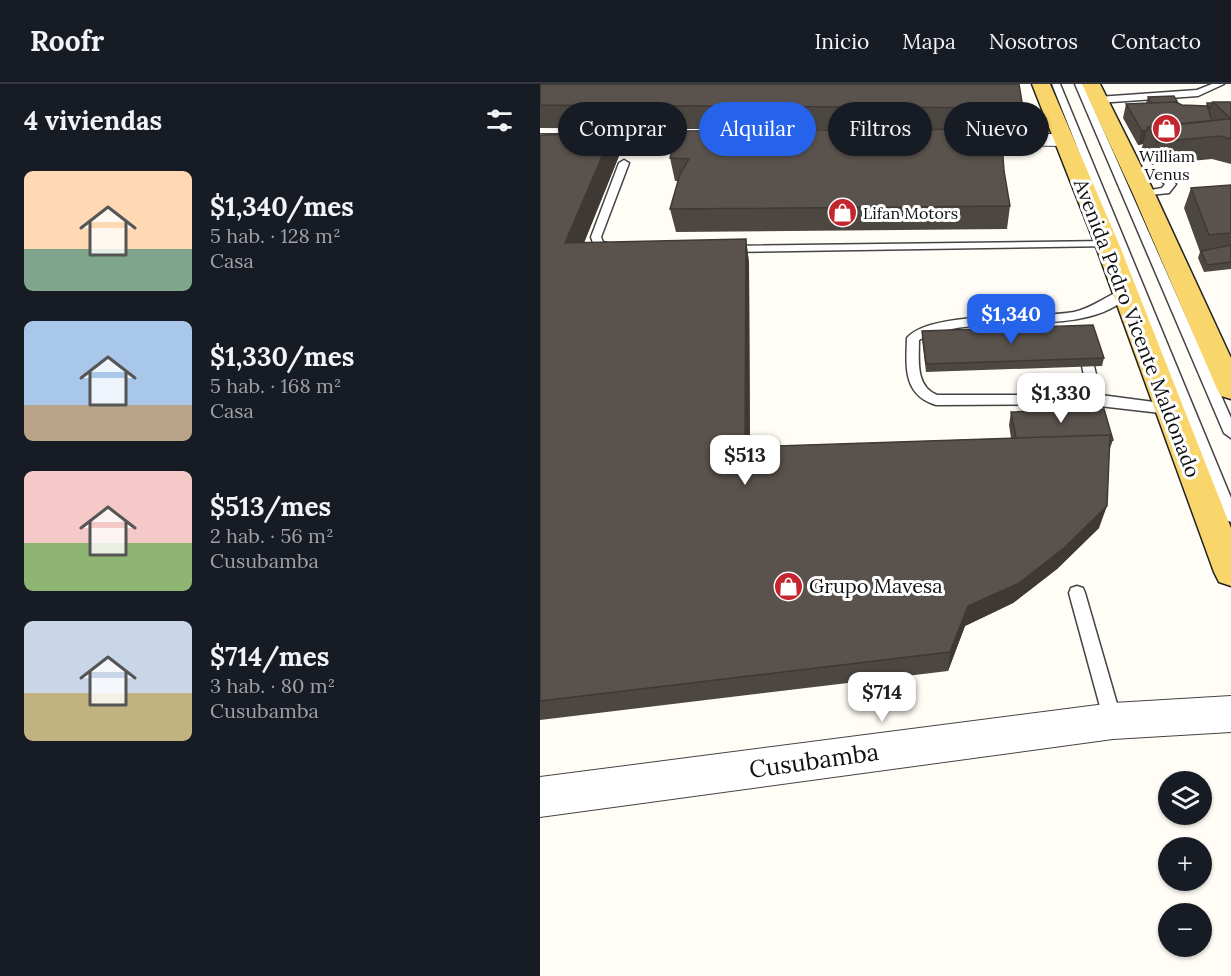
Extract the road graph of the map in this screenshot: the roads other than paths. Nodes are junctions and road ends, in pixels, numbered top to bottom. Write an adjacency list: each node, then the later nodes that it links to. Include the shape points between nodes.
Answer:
1 (1041, 84): 9 (main road, Avenida Pedro Vicente Maldonado)
2 (1056, 84): 20 (lane)
3 (1079, 84): 19 (lane)
4 (1221, 84): 5 (lane, via 1198,93)
5 (1095, 92): 16 (main road)
6 (540, 140): 7 (street)
7 (699, 140)
8 (1049, 140): 9 (street)
9 (1062, 140): 11 (main road, Avenida Pedro Vicente Maldonado)
10 (624, 163): 12 (lane, via 596,237 598,244 609,248)
11 (1107, 244): 13 (lane); 14 (main road, Avenida Pedro Vicente Maldonado)
12 (631, 249)
13 (710, 249)
14 (1125, 293): 17 (lane, via 1072,322 942,326 913,338 916,388 936,400); 18 (main road, Avenida Pedro Vicente Maldonado)
15 (1088, 366): 17 (lane)
16 (1231, 389)
17 (1095, 398): 18 (lane)
18 (1169, 410): 21 (main road, Avenida Pedro Vicente Maldonado)
19 (1231, 433)
20 (1231, 516)
21 (1231, 572)
22 (1077, 593): 24 (lane)
23 (1231, 714): 24 (street, Cusubamba)
24 (1113, 721): 25 (street, Cusubamba)
25 (540, 797)

